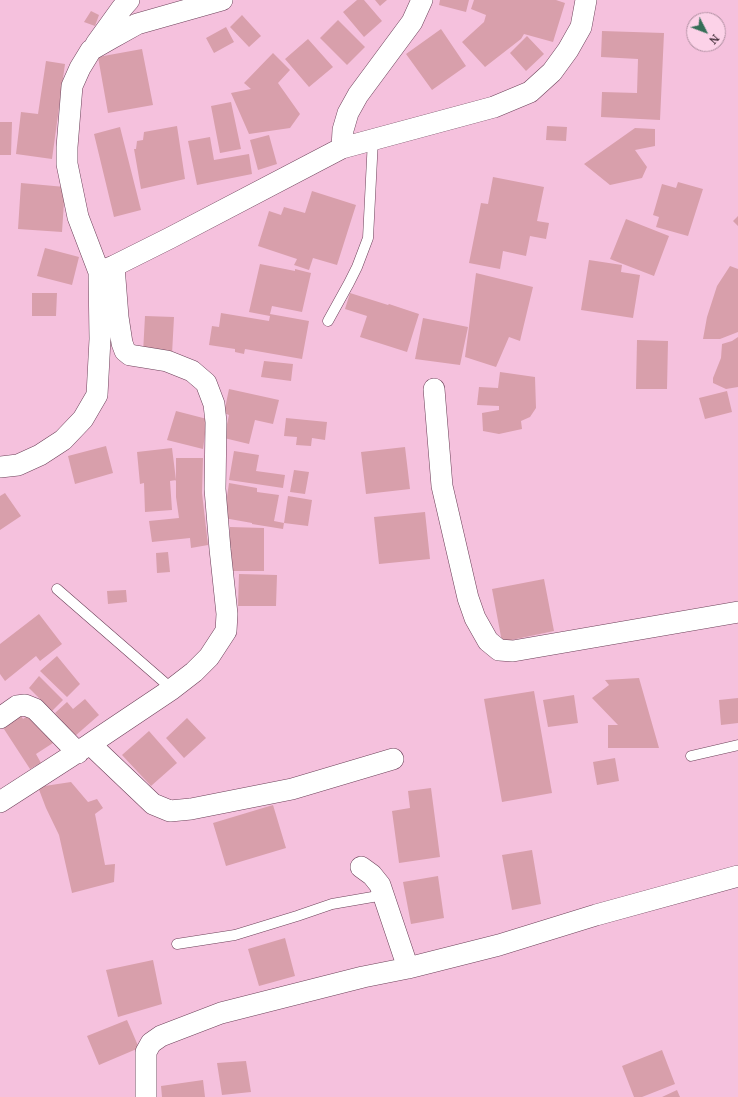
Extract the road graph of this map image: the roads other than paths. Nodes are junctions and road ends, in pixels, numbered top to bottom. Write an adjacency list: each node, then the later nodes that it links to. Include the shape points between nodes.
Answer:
1 (129, 0): 5 (street)
2 (222, 0): 5 (street, via 137,24)
3 (422, 0): 7 (street, via 412,22 358,95 348,113 343,130)
4 (586, 0): 6 (street, via 581,27 568,50 552,72 530,92 494,107)
5 (91, 50): 8 (street, via 72,86 67,164 78,217)
6 (373, 139): 7 (street); 9 (lane, via 368,238 357,267)
7 (342, 148): 8 (street)
8 (106, 269): 11 (street, via 97,394 83,418 63,440 18,465); 14 (street, via 125,350 130,355 167,361 192,371 206,383 214,404 215,489 227,614 226,631 209,657)
9 (328, 321)
10 (434, 389): 13 (street, via 442,486 468,598 475,618 488,641 500,650 513,651)
11 (0, 466)
12 (57, 589): 14 (lane)
13 (738, 612)
14 (172, 689): 17 (street)
15 (0, 718): 17 (street, via 17,706 25,705)
16 (738, 745): 18 (lane)
17 (84, 748): 19 (street, via 153,804 170,811 292,789); 20 (street)
18 (691, 756)
19 (393, 759)
20 (0, 802)
21 (361, 867): 23 (street, via 372,875)
22 (738, 876): 25 (street, via 499,945)
23 (384, 895): 24 (lane, via 332,904 235,935); 25 (street)
24 (177, 944)
25 (408, 968): 26 (street, via 221,1013 161,1036 151,1043 146,1052)
26 (146, 1097)

